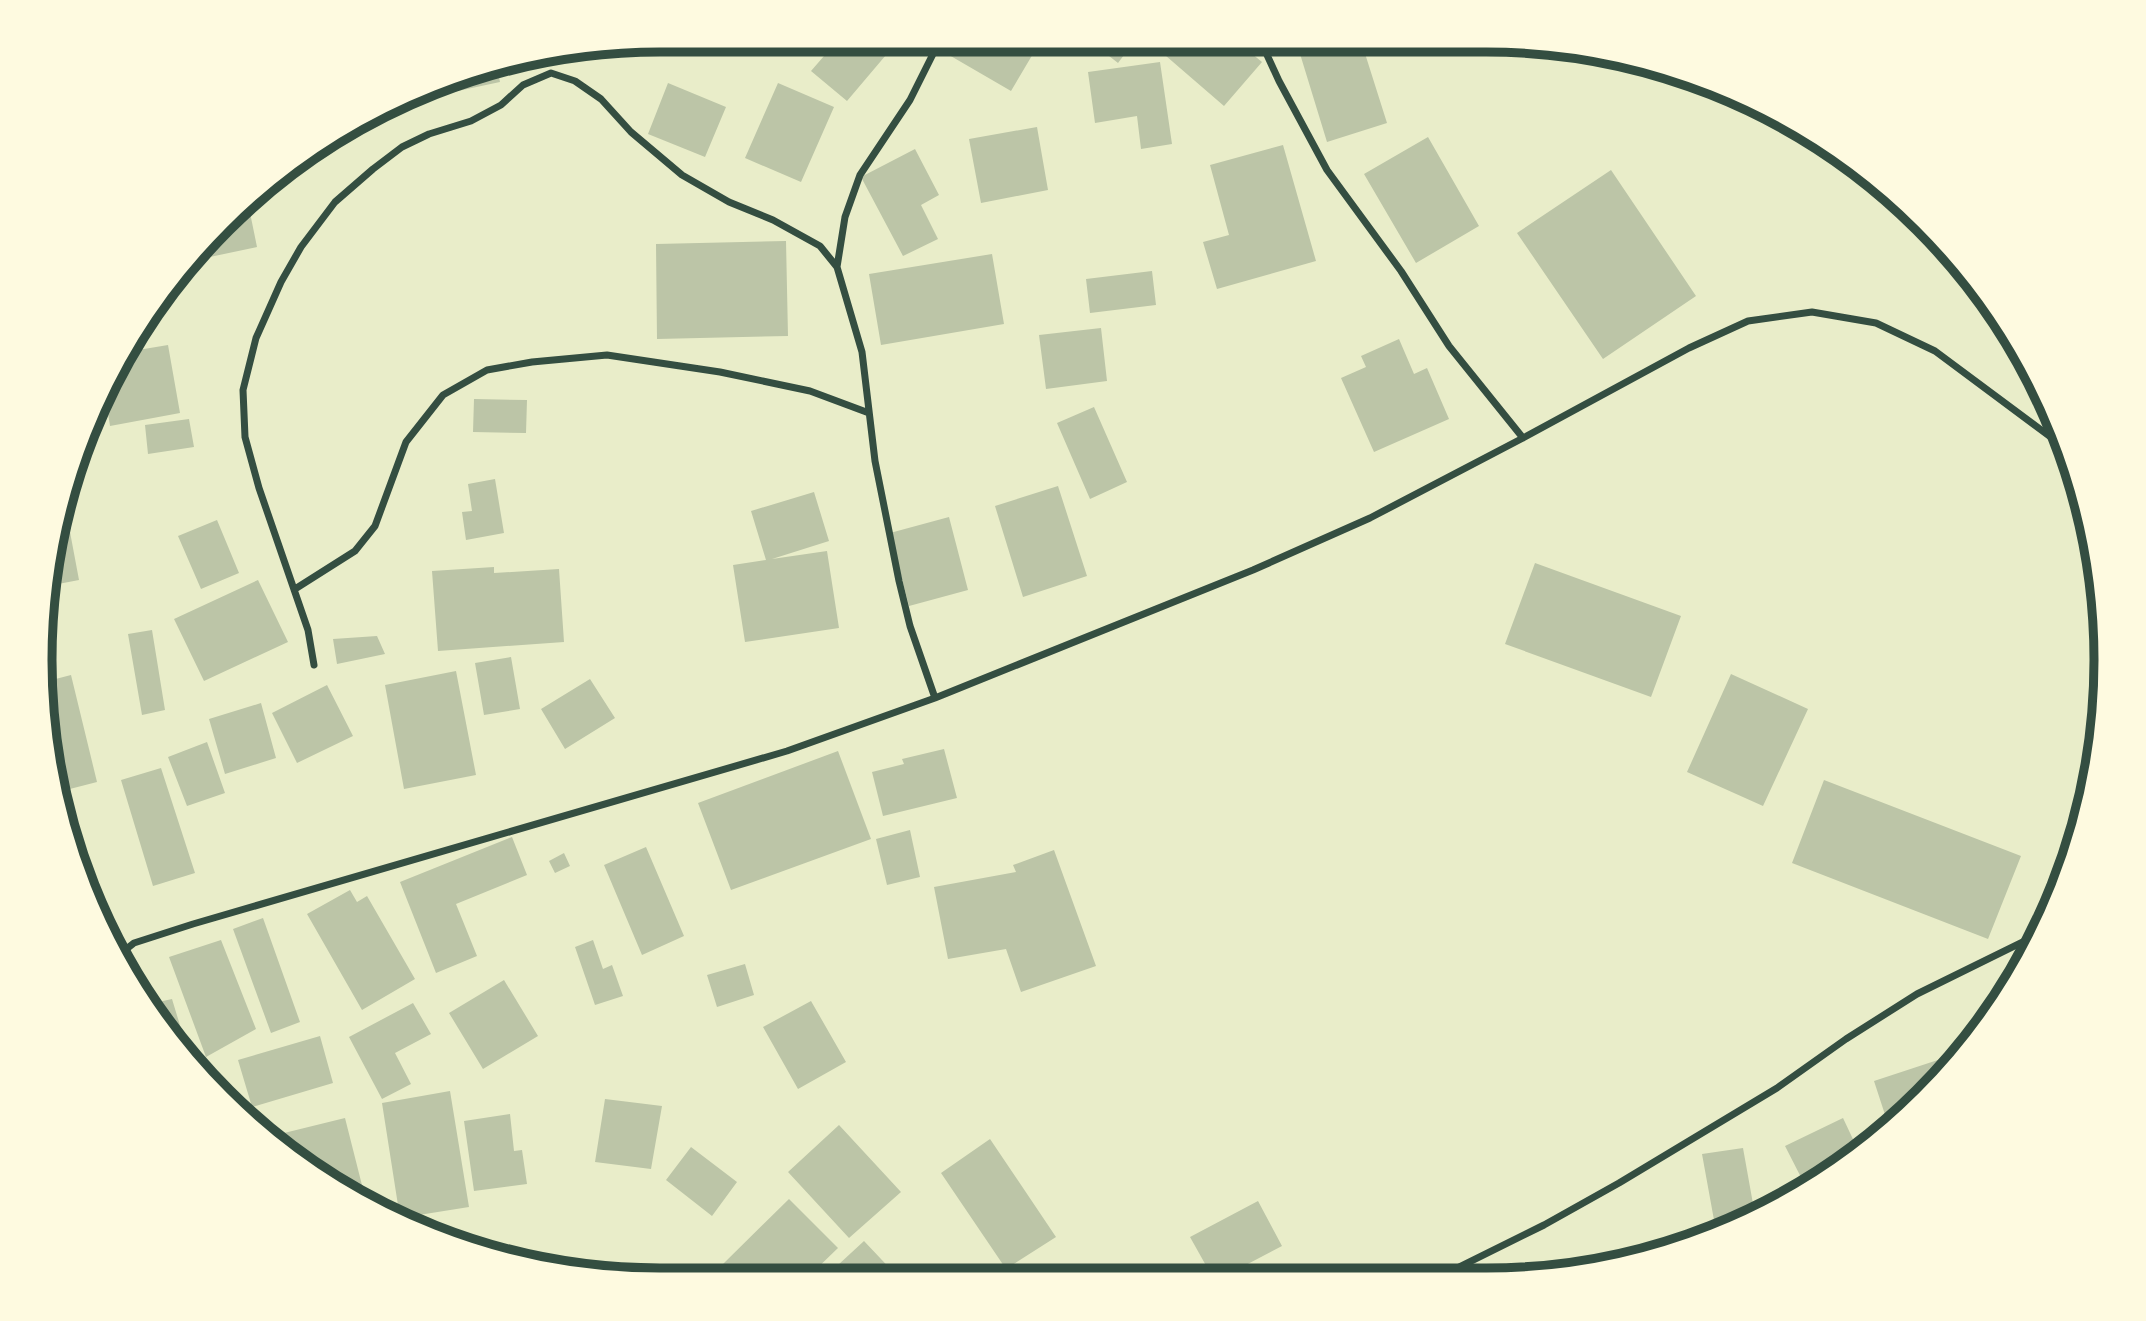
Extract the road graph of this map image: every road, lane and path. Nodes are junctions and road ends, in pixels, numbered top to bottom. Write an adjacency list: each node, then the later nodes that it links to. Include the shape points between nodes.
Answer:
1 (934, 52): 3 (street, via 910,100 860,175 845,217)
2 (1266, 52): 6 (street, via 1327,170 1449,346)
3 (837, 267): 4 (street, via 862,352); 7 (street, via 820,246 682,175 631,132 601,99 575,81 551,73 523,85 501,105 471,121 402,147 335,202 301,247 256,338 243,390 245,437)
4 (869, 413): 7 (street, via 810,391 607,355 486,370 443,395 407,442 375,526 355,551); 9 (street, via 899,580)
5 (2050, 437): 6 (street, via 1935,351 1876,323 1812,312 1748,321)
6 (1523, 438): 9 (street, via 1370,518 1253,570)
7 (295, 589): 8 (street)
8 (314, 666)
9 (934, 698): 11 (street, via 749,762 193,924)
10 (2024, 941): 12 (street, via 1917,994 1777,1088 1619,1183)
11 (126, 949)
12 (1457, 1268)

